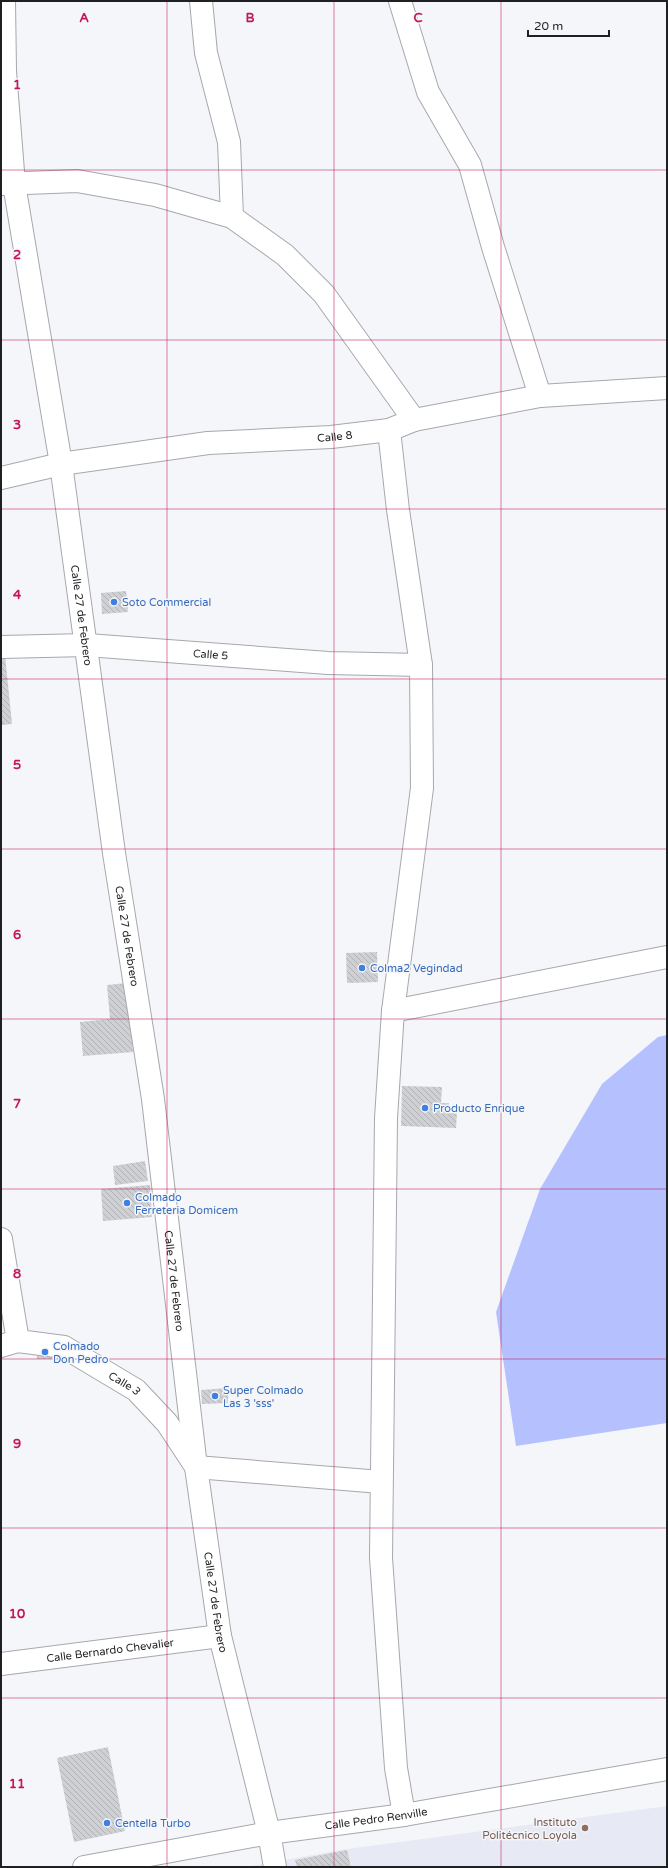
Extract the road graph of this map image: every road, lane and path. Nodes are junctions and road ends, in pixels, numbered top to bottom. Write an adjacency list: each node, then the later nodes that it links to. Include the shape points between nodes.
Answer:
1 (4, 1): 4 (street, Calle 27 de Febrero)
2 (201, 1): 5 (street, via 206,53 229,142)
3 (400, 1): 7 (street, via 428,92 470,165)
4 (7, 184): 5 (street, via 77,180 155,195); 10 (street, Calle 27 de Febrero)
5 (232, 217): 8 (street, via 285,255 324,294)
6 (667, 388): 7 (street, Calle 8)
7 (540, 396): 8 (street, Calle 8)
8 (414, 420): 9 (street, Calle 8)
9 (389, 430): 10 (street, Calle 8, via 331,437 208,443); 14 (street)
10 (61, 464): 11 (street, Calle 8); 12 (street, Calle 27 de Febrero)
11 (1, 478)
12 (87, 646): 13 (street, Calle 5); 14 (street, Calle 5, via 328,663); 19 (street, Calle 27 de Febrero, via 114,853 153,1099)
13 (1, 647)
14 (421, 665): 16 (street, via 422,788)
15 (667, 957): 16 (street)
16 (393, 1011): 20 (street, via 386,1118)
17 (1, 1239): 18 (street)
18 (10, 1344): 19 (street, Calle 3, via 64,1347 136,1390 167,1423)
19 (196, 1468): 20 (street); 21 (street, Calle 27 de Febrero)
20 (381, 1482): 24 (street, via 381,1558 396,1768)
21 (220, 1636): 22 (street, Calle Bernardo Chevalier); 25 (street, Calle 27 de Febrero)
22 (1, 1664)
23 (667, 1769): 24 (street, Calle Pedro Renville)
24 (404, 1815): 25 (street, Calle Pedro Renville)
25 (269, 1833): 26 (street, Calle Pedro Renville); 27 (street, Calle 27 de Febrero)
26 (84, 1867)
27 (275, 1867)

